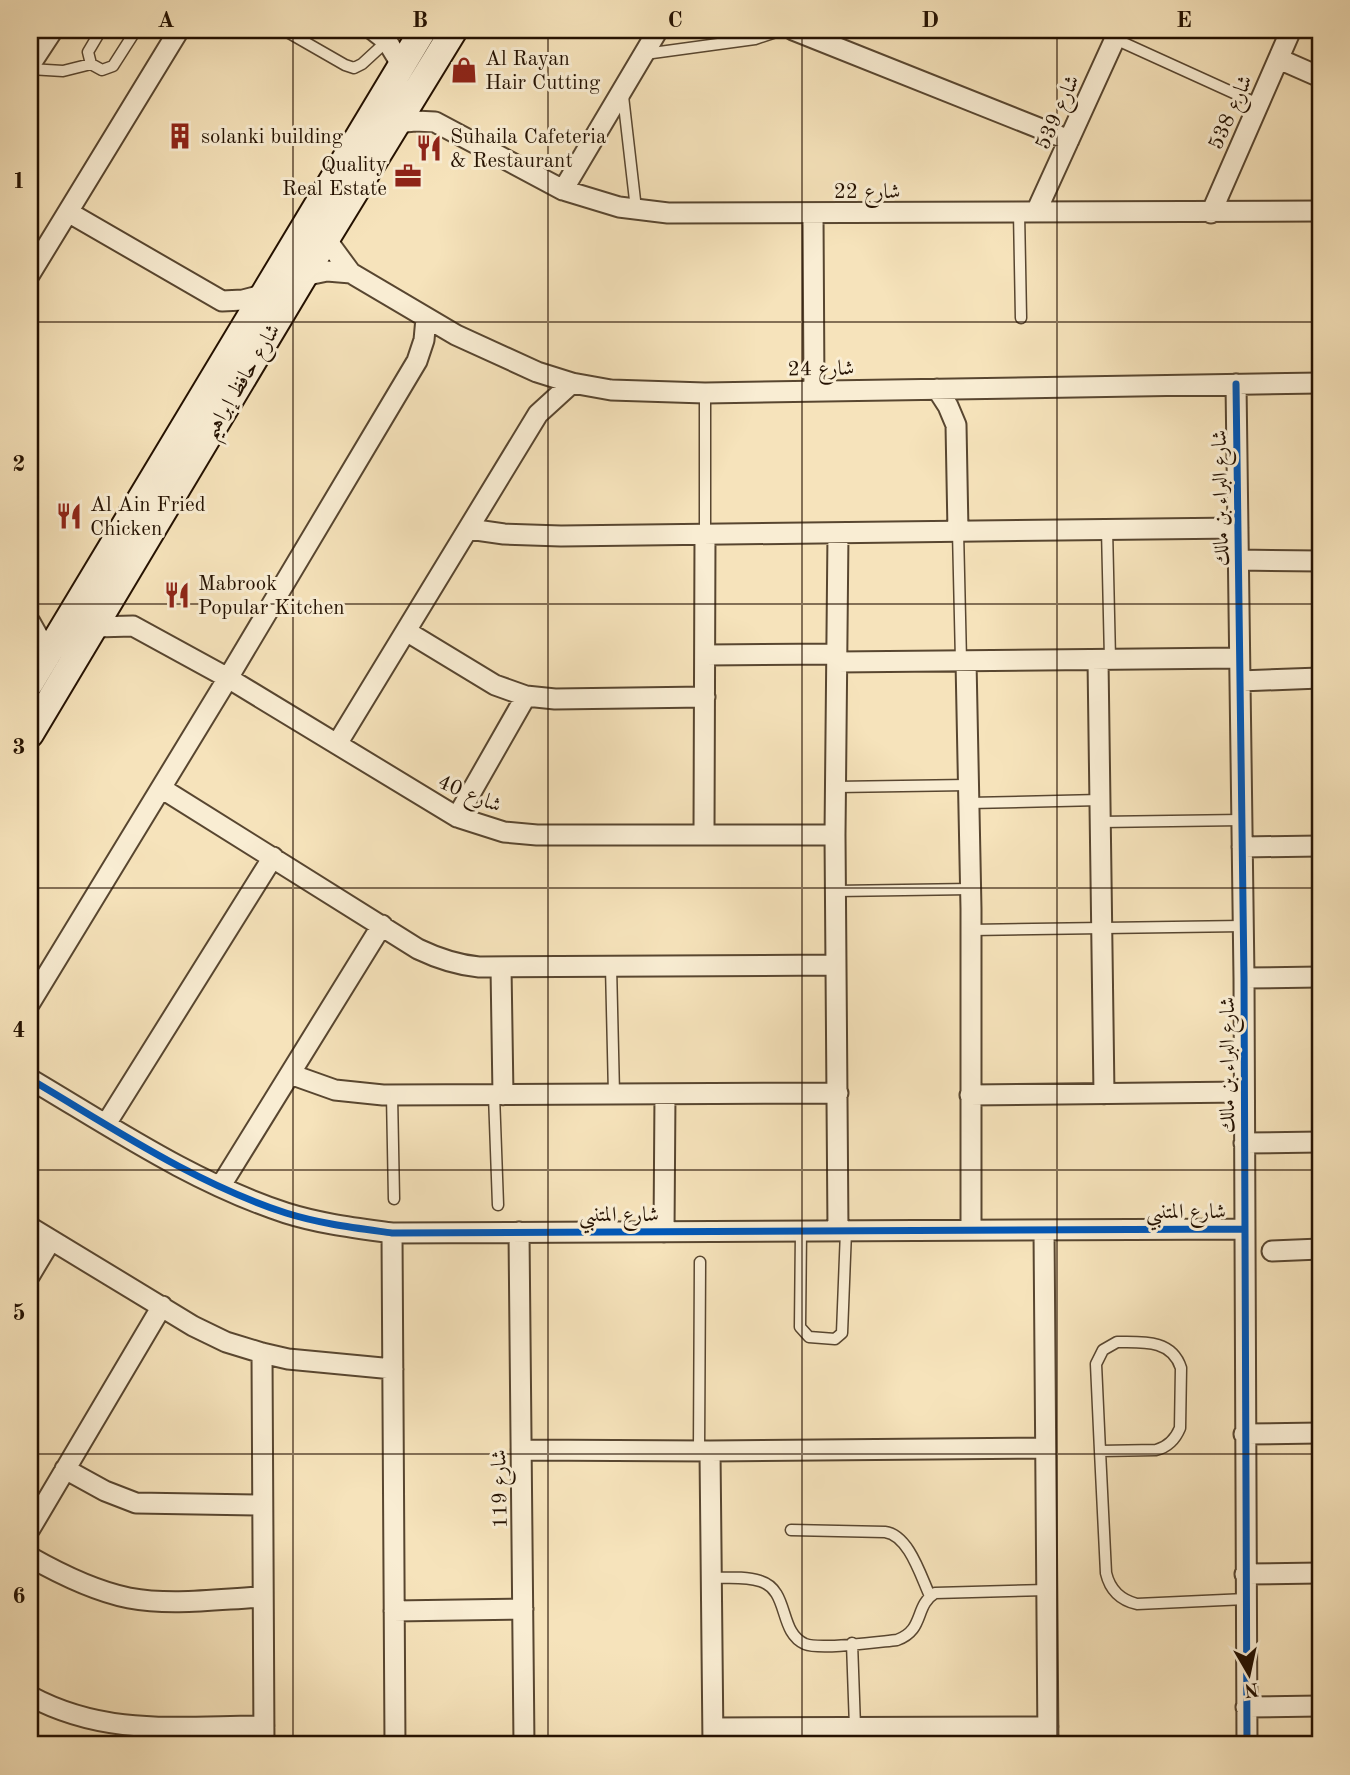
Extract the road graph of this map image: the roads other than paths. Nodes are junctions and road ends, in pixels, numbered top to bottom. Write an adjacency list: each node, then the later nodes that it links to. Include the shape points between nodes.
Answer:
1 (53, 30): 18 (street)
2 (102, 30): 16 (lane, via 88,52)
3 (136, 30): 16 (lane, via 113,66 102,70)
4 (179, 30): 29 (street)
5 (284, 30): 12 (lane, via 354,68 362,64)
6 (423, 30): 17 (street, شارع حافظ إبراهيم)
7 (454, 30): 20 (street, شارع حافظ إبراهيم)
8 (659, 30): 14 (street)
9 (782, 30): 14 (lane, via 755,39)
10 (793, 30): 25 (street)
11 (1291, 30): 15 (street, شارع 538)
12 (379, 33): 17 (street)
13 (1117, 34): 22 (lane); 25 (street, شارع 539)
14 (644, 54): 21 (street)
15 (1279, 59): 19 (street); 22 (street, شارع 538)
16 (91, 64): 18 (lane, via 63,71)
17 (401, 64): 37 (street, شارع حافظ إبراهيم)
18 (30, 67)
19 (1320, 77)
20 (420, 85): 23 (street); 24 (street, شارع حافظ إبراهيم)
21 (622, 91): 26 (street); 27 (lane)
22 (1258, 104): 31 (street, شارع 538)
23 (435, 122): 24 (street, شارع 22); 26 (street, شارع 22)
24 (396, 123): 33 (street, شارع حافظ إبراهيم)
25 (1069, 140): 30 (street, شارع 539)
26 (563, 190): 27 (street, شارع 22)
27 (636, 210): 32 (street, شارع 22)
28 (1320, 211): 31 (street, شارع 22)
29 (68, 212): 35 (street); 38 (street)
30 (1028, 212): 31 (street, شارع 22); 32 (street, شارع 22); 40 (lane)
31 (1211, 213)
32 (813, 214): 50 (street)
33 (326, 239): 34 (street, شارع 24); 36 (street, شارع حافظ إبراهيم)
34 (351, 273): 36 (street); 39 (street, شارع 24)
35 (30, 274)
36 (303, 276): 62 (street, شارع حافظ إبراهيم)
37 (262, 295): 38 (street); 42 (street, شارع حافظ إبراهيم)
38 (222, 301): 42 (street)
39 (426, 318): 41 (street, شارع 24); 43 (street)
40 (1021, 318)
41 (456, 335): 43 (street); 44 (street, شارع 24)
42 (238, 338): 63 (street, شارع حافظ إبراهيم)
43 (417, 361): 73 (street)
44 (537, 372): 45 (street, شارع 24); 52 (street)
45 (572, 383): 51 (street, شارع 24, via 638,392); 52 (street)
46 (1320, 383): 47 (street, شارع 24)
47 (1236, 384): 48 (street, شارع 24); 54 (street, شارع البراء بن مالك)
48 (979, 388): 49 (street, شارع 24); 53 (street)
49 (937, 389): 50 (street, شارع 24); 53 (street)
50 (814, 390): 51 (street, شارع 24)
51 (705, 393): 59 (lane)
52 (538, 414): 55 (street)
53 (956, 425): 57 (street)
54 (1238, 528): 56 (street); 60 (street, شارع البراء بن مالك)
55 (469, 529): 59 (street, via 532,535); 66 (street)
56 (1107, 529): 57 (street); 70 (lane)
57 (958, 531): 58 (street); 72 (lane)
58 (838, 533): 59 (street); 69 (street)
59 (705, 534): 68 (street)
60 (1238, 560): 61 (street); 71 (street, شارع البراء بن مالك)
61 (1320, 561)
62 (118, 587): 64 (street); 65 (street, شارع حافظ إبراهيم)
63 (68, 621): 67 (street, شارع حافظ إبراهيم); 67 (street, via 49,621)
64 (133, 626): 65 (street); 73 (street, شارع 40)
65 (95, 627): 78 (street, شارع حافظ إبراهيم)
66 (406, 631): 76 (street, via 495,685); 79 (street)
67 (34, 644)
68 (705, 655): 69 (street); 77 (street)
69 (837, 658): 72 (street); 80 (street)
70 (1104, 659): 71 (street); 72 (street); 83 (street)
71 (1240, 659): 75 (street, شارع البراء بن مالك)
72 (963, 661): 82 (street)
73 (228, 678): 79 (street, شارع 40); 81 (street)
74 (1320, 678): 75 (street)
75 (1240, 681): 85 (street, شارع البراء بن مالك)
76 (526, 696): 77 (street); 84 (street)
77 (705, 697): 87 (street)
78 (30, 734)
79 (337, 744): 84 (street, شارع 40)
80 (836, 787): 82 (lane); 88 (street)
81 (161, 788): 91 (street); 103 (street)
82 (968, 794): 83 (lane); 92 (street)
83 (1100, 800): 86 (street)
84 (457, 817): 87 (street, شارع 40, via 520,834)
85 (1242, 820): 86 (lane); 90 (street, شارع البراء بن مالك)
86 (1100, 822): 96 (street)
87 (704, 834): 88 (street, شارع 40)
88 (835, 835): 93 (street)
89 (1320, 846): 90 (street)
90 (1242, 847): 95 (street, شارع البراء بن مالك)
91 (273, 857): 94 (street); 114 (street)
92 (971, 889): 93 (lane); 97 (street)
93 (836, 891): 98 (street)
94 (382, 925): 100 (street, via 437,958 458,965); 104 (street)
95 (1243, 926): 96 (lane); 102 (street, شارع البراء بن مالك)
96 (1102, 928): 97 (lane); 110 (street)
97 (970, 930): 113 (street)
98 (836, 965): 99 (street); 107 (street)
99 (611, 966): 100 (street); 108 (lane)
100 (501, 967): 112 (street)
101 (1320, 977): 102 (street)
102 (1244, 978): 106 (street, شارع البراء بن مالك)
103 (30, 1003)
104 (290, 1074): 111 (street, via 335,1090); 117 (street)
105 (30, 1079): 114 (street, شارع المتنبي)
106 (1244, 1091): 110 (street); 116 (street, شارع البراء بن مالك)
107 (838, 1093): 109 (street); 126 (street)
108 (614, 1094): 109 (street); 112 (street)
109 (665, 1094): 124 (street)
110 (1104, 1094): 113 (street)
111 (392, 1095): 112 (street); 118 (lane)
112 (499, 1095): 119 (lane)
113 (970, 1095): 122 (street)
114 (106, 1124): 117 (street, شارع المتنبي)
115 (1320, 1142): 116 (street)
116 (1244, 1143): 121 (street, شارع البراء بن مالك)
117 (220, 1187): 128 (street, شارع المتنبي, via 312,1220)
118 (394, 1199)
119 (498, 1205)
120 (30, 1227): 129 (street)
121 (1245, 1229): 123 (street, شارع المتنبي); 138 (street, شارع البراء بن مالك)
122 (971, 1230): 123 (street, شارع المتنبي); 126 (street, شارع المتنبي)
123 (1044, 1230): 139 (street)
124 (664, 1231): 125 (street, شارع المتنبي); 127 (street, شارع المتنبي)
125 (801, 1231): 126 (street, شارع المتنبي); 126 (lane, via 800,1327 808,1337 835,1339 842,1333)
126 (842, 1231)
127 (519, 1232): 128 (street, شارع المتنبي); 140 (street, شارع 119)
128 (392, 1233): 136 (street)
129 (51, 1240): 133 (street); 134 (street)
130 (1320, 1249): 131 (street)
131 (1272, 1251)
132 (700, 1262): 141 (lane)
133 (30, 1275)
134 (162, 1306): 135 (street, via 204,1331); 143 (street)
135 (262, 1353): 136 (street); 144 (street)
136 (393, 1369): 156 (street)
137 (1320, 1433): 138 (street)
138 (1244, 1434): 149 (street, شارع البراء بن مالك)
139 (1045, 1448): 141 (street); 151 (street)
140 (521, 1450): 141 (street); 155 (street, شارع 119)
141 (704, 1451): 150 (street)
142 (1100, 1451): 142 (lane, via 1098,1356 1117,1342 1168,1348 1181,1368 1177,1436 1156,1450); 154 (lane, via 1106,1573 1113,1590 1137,1604)
143 (65, 1469): 144 (street, via 136,1503); 145 (street)
144 (262, 1505): 153 (street)
145 (30, 1528)
146 (791, 1530): 152 (lane, via 897,1535)
147 (30, 1557): 153 (street, via 79,1582 128,1598)
148 (1320, 1573): 149 (street)
149 (1245, 1574): 154 (street, شارع البراء بن مالك)
150 (711, 1577): 157 (lane, via 767,1584 778,1595 790,1629 802,1643); 164 (street)
151 (1047, 1590): 152 (lane); 163 (street)
152 (930, 1596): 157 (lane, via 915,1629 904,1638)
153 (262, 1597): 162 (street)
154 (1246, 1599): 160 (street, شارع البراء بن مالك)
155 (523, 1609): 156 (street); 166 (street, شارع 119)
156 (394, 1611): 165 (street)
157 (852, 1643): 161 (lane)
158 (30, 1696): 162 (street, via 101,1723)
159 (1320, 1706): 160 (street)
160 (1247, 1707): 167 (street, شارع البراء بن مالك)
161 (855, 1727): 163 (street); 164 (street)
162 (264, 1736)
163 (1048, 1736)
164 (713, 1737)
165 (395, 1745)
166 (524, 1745)
167 (1247, 1745)

